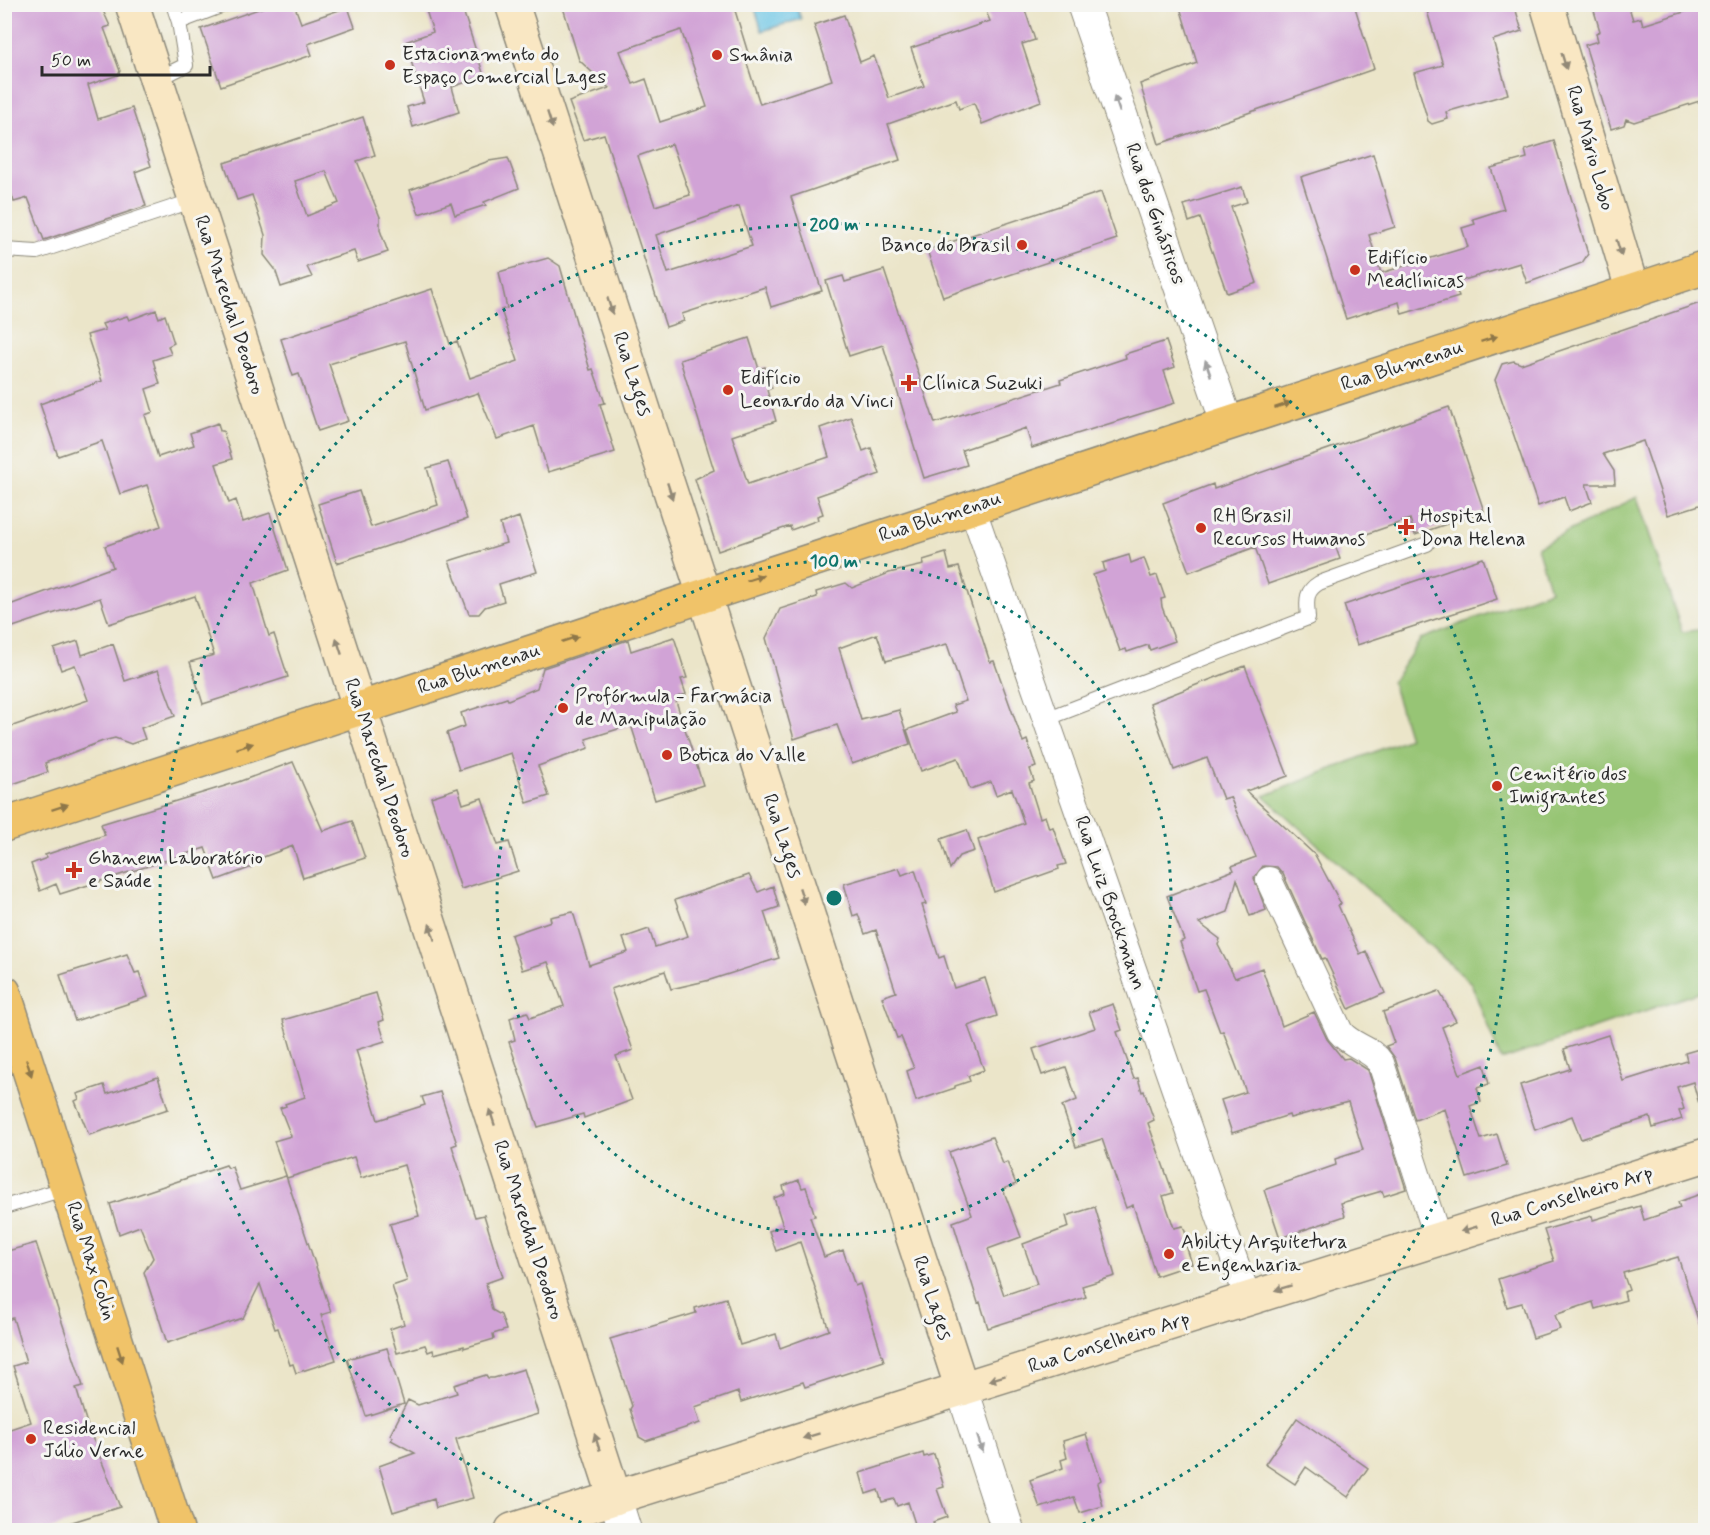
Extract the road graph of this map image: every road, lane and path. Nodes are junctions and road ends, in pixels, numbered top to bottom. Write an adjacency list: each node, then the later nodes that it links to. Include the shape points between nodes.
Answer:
1 (132, 4): 8 (main road, Rua Marechal Deodoro)
2 (173, 4): 7 (lane)
3 (226, 4): 7 (lane)
4 (512, 4): 16 (main road, Rua Lages, one-way to 16)
5 (1083, 4): 13 (street, Rua dos Ginásticos, one-way to 5)
6 (1547, 4): 12 (main road, Rua Mário Lobo, one-way to 12)
7 (179, 22): 8 (lane, via 186,65)
8 (156, 80): 9 (main road, Rua Marechal Deodoro)
9 (195, 200): 10 (lane, via 37,252); 17 (main road, Rua Marechal Deodoro, one-way to 9)
10 (4, 250)
11 (1706, 267): 12 (main road, Rua Blumenau)
12 (1633, 292): 13 (main road, Rua Blumenau, one-way to 12)
13 (1227, 423): 14 (main road, Rua Blumenau)
14 (972, 507): 16 (main road, Rua Blumenau, one-way to 14); 18 (street, Rua Luiz Brockmann)
15 (1427, 544): 18 (lane, via 1319,583 1307,596 1308,618)
16 (704, 595): 17 (main road, Rua Blumenau, one-way to 16); 27 (main road, Rua Lages, one-way to 27)
17 (359, 708): 19 (main road, Rua Blumenau, one-way to 17); 28 (main road, Rua Marechal Deodoro, one-way to 17)
18 (1046, 719): 26 (street, Rua Luiz Brockmann)
19 (4, 825)
20 (1269, 880): 25 (street, via 1340,1032 1347,1040 1370,1051 1381,1064)
21 (4, 992): 23 (main road, Rua Max Colin, one-way to 23)
22 (1706, 1155): 25 (main road, Rua Conselheiro Arp, one-way to 25)
23 (68, 1188): 24 (lane); 29 (main road, Rua Max Colin, one-way to 29)
24 (4, 1207)
25 (1438, 1239): 26 (main road, Rua Conselheiro Arp, one-way to 26)
26 (1248, 1299): 27 (main road, Rua Conselheiro Arp, one-way to 27)
27 (962, 1389): 28 (main road, Rua Conselheiro Arp, one-way to 28); 32 (street, Rua Lages, one-way to 32)
28 (615, 1498): 30 (main road, Rua Conselheiro Arp); 31 (street, Rua Marechal Deodoro)
29 (177, 1530)
30 (512, 1530)
31 (625, 1530)
32 (1008, 1530)

